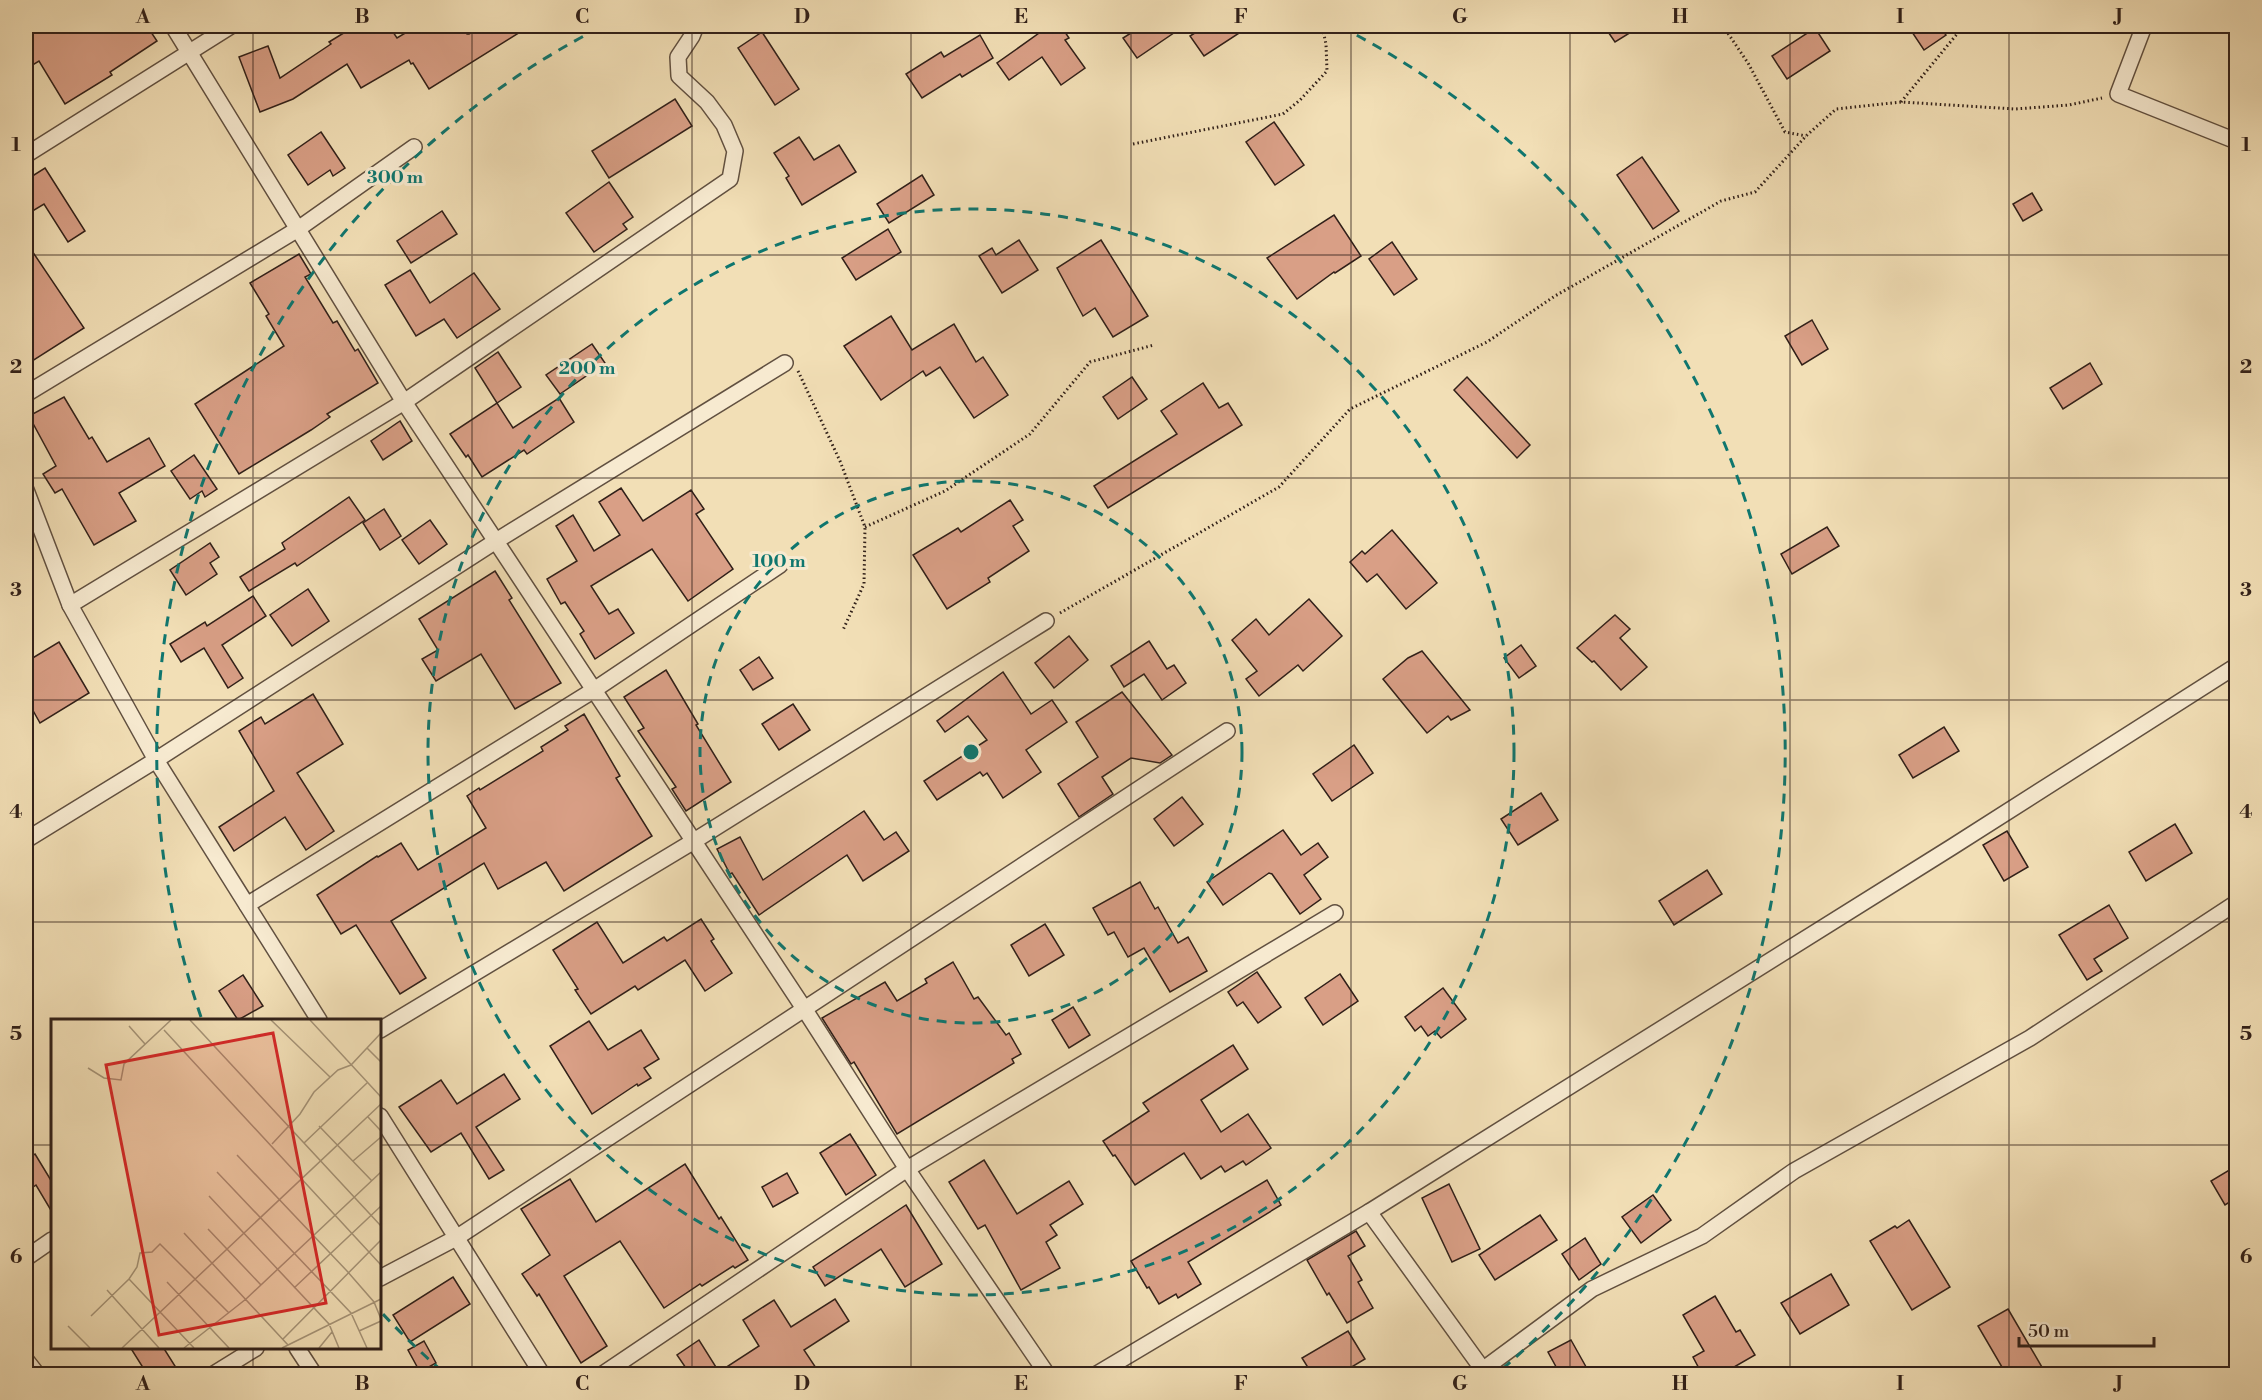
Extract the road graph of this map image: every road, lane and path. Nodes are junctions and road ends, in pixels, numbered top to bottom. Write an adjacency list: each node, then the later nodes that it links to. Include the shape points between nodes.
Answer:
1 (173, 26): 8 (street)
2 (231, 26): 8 (street)
3 (696, 26): 20 (street, via 678,57 679,76 707,102 724,125 735,151 730,179)
4 (1322, 26): 13 (path, via 1327,71 1283,114)
5 (1723, 26): 11 (path, via 1785,132)
6 (1961, 26): 10 (path)
7 (2144, 26): 9 (street)
8 (190, 53): 15 (street); 16 (street)
9 (2118, 94): 10 (path, via 2069,105 2015,109); 12 (street)
10 (1901, 102): 11 (path, via 1836,110)
11 (1806, 136): 26 (path, via 1755,192 1721,201 1555,296 1487,342 1350,409 1279,486)
12 (2236, 141)
13 (1132, 144)
14 (414, 147): 16 (street)
15 (26, 155)
16 (298, 230): 19 (street); 20 (street)
17 (1154, 345): 22 (path, via 1090,362 1030,434 945,491)
18 (785, 363): 22 (path, via 797,369 840,460); 23 (street)
19 (26, 394)
20 (404, 402): 23 (street); 25 (street)
21 (26, 490): 25 (street)
22 (865, 527): 27 (path, via 864,584)
23 (496, 541): 29 (street); 31 (street)
24 (780, 565): 29 (street)
25 (70, 605): 31 (street)
26 (1046, 621): 33 (street)
27 (843, 630)
28 (2236, 666): 42 (street)
29 (594, 690): 33 (street); 35 (street)
30 (1227, 731): 37 (street)
31 (156, 760): 32 (street); 35 (street)
32 (26, 840)
33 (694, 841): 37 (street); 39 (street)
34 (2236, 903): 50 (street, via 2030,1038 1794,1171 1702,1236 1592,1289)
35 (247, 905): 38 (street)
36 (1335, 914): 41 (street)
37 (805, 1010): 41 (street); 43 (street)
38 (318, 1019)
39 (381, 1029)
40 (381, 1118): 43 (street)
41 (907, 1169): 55 (street); 56 (street)
42 (1369, 1212): 50 (street); 57 (street)
43 (456, 1238): 46 (street); 54 (street)
44 (51, 1241): 45 (street)
45 (26, 1258)
46 (381, 1277)
47 (253, 1349): 52 (street)
48 (298, 1349): 53 (street)
49 (26, 1359): 51 (street)
50 (1482, 1373)
51 (37, 1374)
52 (214, 1374)
53 (314, 1374)
54 (542, 1374)
55 (603, 1374)
56 (1047, 1374)
57 (1097, 1374)

